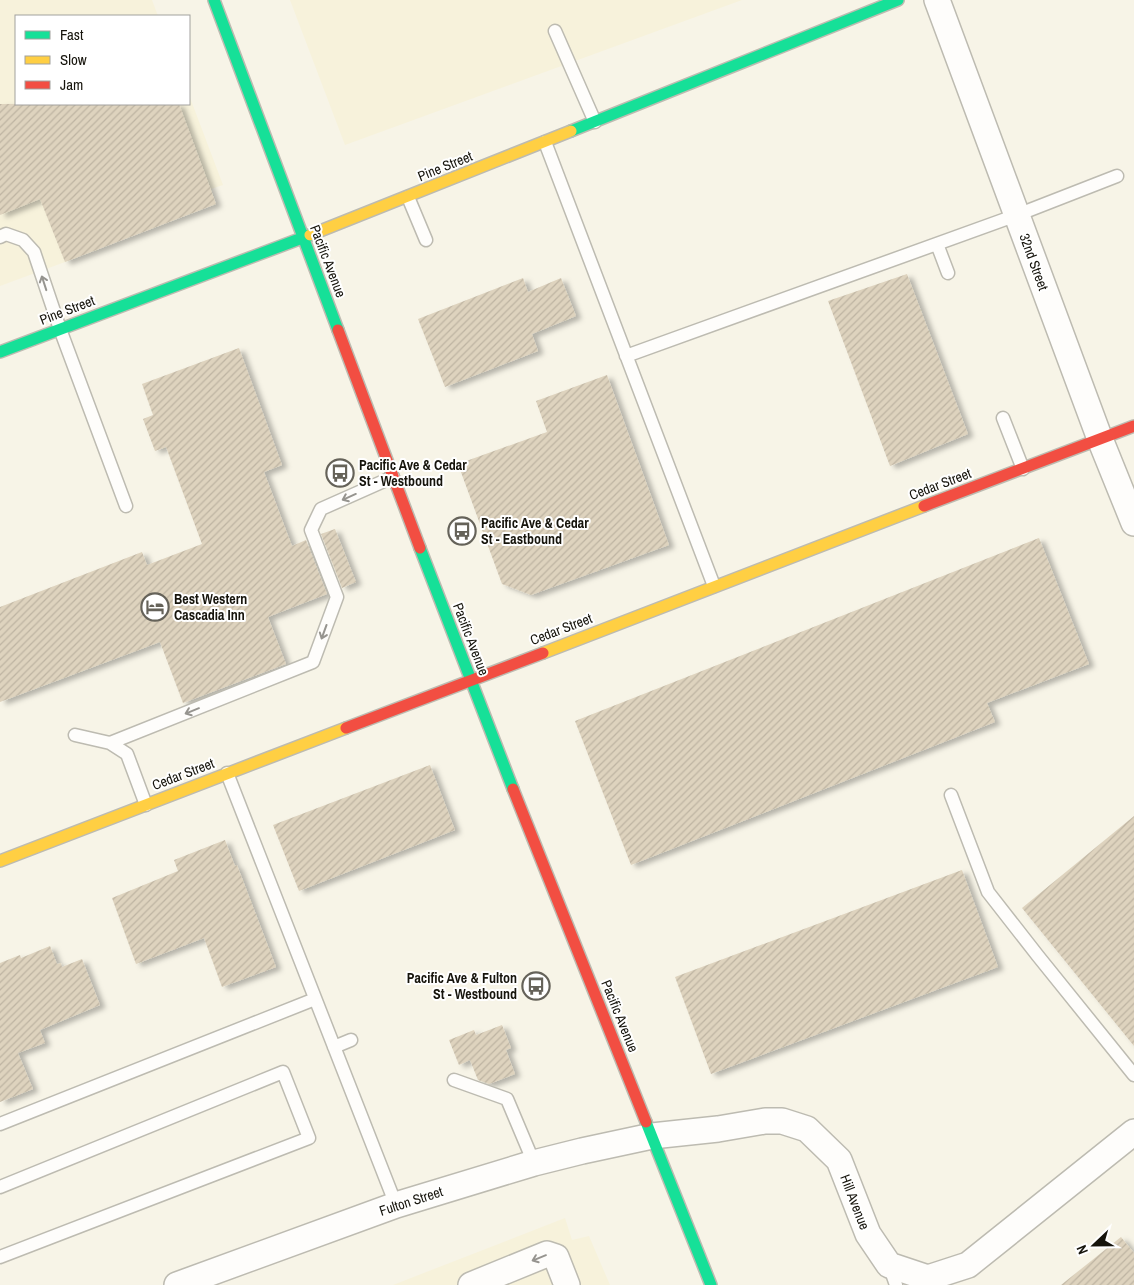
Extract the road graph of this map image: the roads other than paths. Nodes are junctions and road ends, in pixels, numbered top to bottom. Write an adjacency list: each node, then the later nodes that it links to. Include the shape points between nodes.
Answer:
1 (214, 0): 11 (street, Pacific Avenue)
2 (898, 0): 5 (street, Pine Street)
3 (937, 0): 9 (street, 32nd Street)
4 (555, 31): 5 (lane)
5 (595, 122): 6 (street, Pine Street)
6 (546, 142): 8 (street, Pine Street); 17 (lane)
7 (1117, 176): 9 (lane)
8 (408, 197): 11 (street, Pine Street); 12 (lane)
9 (1017, 215): 13 (lane); 20 (street, 32nd Street)
10 (0, 237): 15 (lane, one-way to 10, via 34,252 22,240 6,234)
11 (303, 238): 15 (street, Pine Street); 22 (street, Pacific Avenue)
12 (426, 240)
13 (937, 244): 14 (lane); 17 (lane)
14 (948, 272)
15 (60, 329): 16 (street, Pine Street); 23 (lane)
16 (0, 352)
17 (626, 356): 25 (lane)
18 (1002, 418): 21 (lane)
19 (1134, 426): 20 (street, Cedar Street)
20 (1100, 439): 21 (street, Cedar Street); 24 (street, 32nd Street)
21 (1022, 469): 25 (street, Cedar Street)
22 (393, 477): 26 (street, Pacific Avenue); 28 (lane, one-way to 28, via 321,509 311,530 337,597 313,662)
23 (126, 506)
24 (1134, 523)
25 (714, 586): 26 (street, Cedar Street)
26 (470, 680): 29 (street, Cedar Street); 40 (street, Pacific Avenue)
27 (75, 735): 28 (lane)
28 (110, 743): 31 (lane, via 127,754)
29 (227, 773): 31 (street, Cedar Street); 33 (lane)
30 (951, 795): 36 (lane, via 988,892)
31 (146, 805): 32 (street, Cedar Street)
32 (0, 861)
33 (315, 999): 35 (lane); 38 (lane)
34 (351, 1040): 35 (lane)
35 (334, 1047): 43 (lane, via 367,1115)
36 (1134, 1075)
37 (454, 1080): 41 (lane, via 507,1099)
38 (0, 1124)
39 (1134, 1132): 45 (street, Hill Avenue, via 968,1265 928,1278)
40 (652, 1136): 41 (street, Fulton Street); 45 (street, Hill Avenue, via 765,1121 782,1121 807,1129 839,1160 868,1234); 49 (street, Pacific Avenue)
41 (534, 1163): 43 (street, Fulton Street)
42 (0, 1186): 44 (lane, via 283,1072 309,1138)
43 (396, 1205): 46 (street, Fulton Street)
44 (0, 1257)
45 (892, 1275)
46 (176, 1285)
47 (471, 1285): 48 (street, one-way to 47, via 556,1257 547,1254)
48 (567, 1285)
49 (711, 1285)

